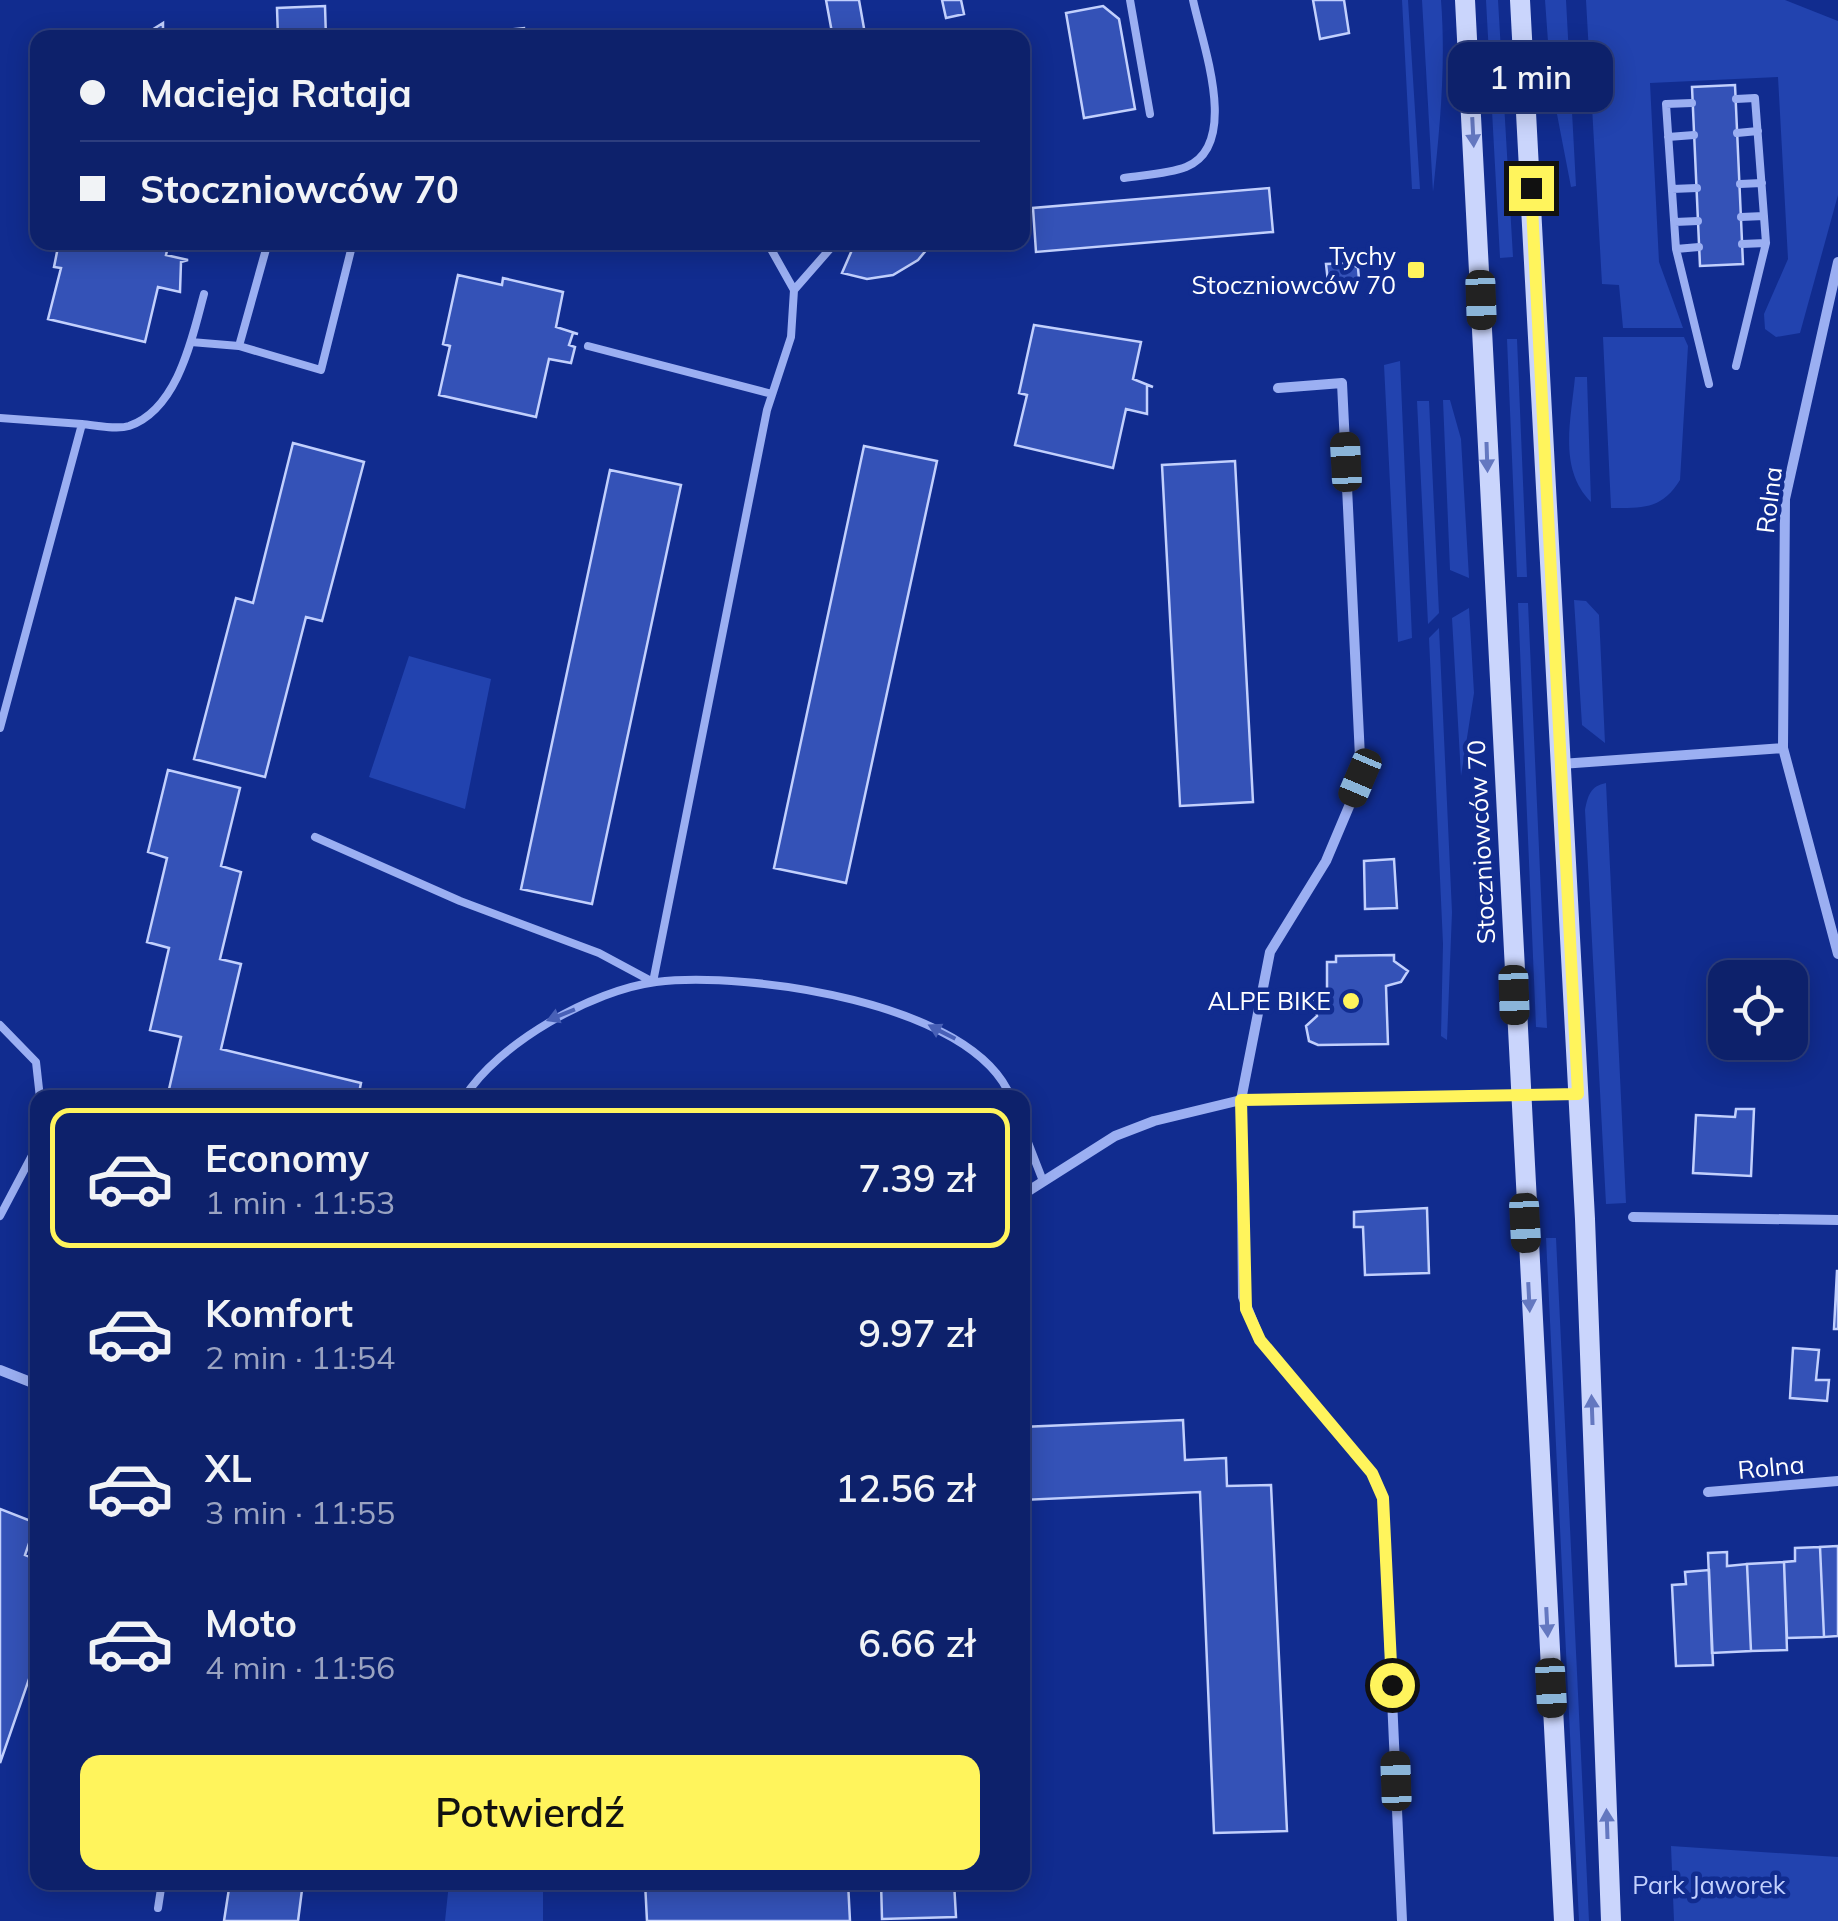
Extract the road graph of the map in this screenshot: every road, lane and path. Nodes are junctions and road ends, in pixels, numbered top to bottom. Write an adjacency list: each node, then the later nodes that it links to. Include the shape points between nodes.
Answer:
1 (1130, 0): 7 (lane)
2 (1193, 0): 12 (lane, via 1217,115 1212,144 1188,167)
3 (1465, 0): 52 (street, Stoczniowców 70, one-way to 52)
4 (1520, 0): 43 (street)
5 (1736, 99): 8 (lane, via 1756,98)
6 (1692, 102): 11 (lane, via 1666,104)
7 (1150, 114)
8 (1758, 131): 9 (lane); 13 (lane)
9 (1737, 132)
10 (1694, 135): 11 (lane)
11 (1668, 137): 16 (lane)
12 (1124, 178)
13 (1762, 183): 14 (lane); 17 (lane)
14 (1740, 184)
15 (1696, 188): 16 (lane)
16 (1672, 189): 20 (lane)
17 (1764, 216): 18 (lane); 21 (lane)
18 (1741, 217)
19 (1698, 221): 20 (lane)
20 (1674, 222): 24 (lane)
21 (1766, 242): 22 (lane); 35 (lane)
22 (1742, 244)
23 (1699, 247): 24 (lane)
24 (1676, 249): 36 (lane)
25 (266, 250): 33 (lane)
26 (351, 250): 33 (lane, via 322,370)
27 (771, 250): 30 (lane)
28 (829, 250): 30 (lane)
29 (1838, 262): 42 (street, Rolna, via 1785,499)
30 (794, 290): 38 (lane, via 790,337)
31 (204, 294): 32 (lane)
32 (191, 342): 33 (lane); 40 (lane, via 163,403 128,426)
33 (239, 346)
34 (588, 346): 38 (lane)
35 (1736, 366)
36 (1709, 384)
37 (1278, 388): 53 (street, via 1342,383 1360,778 1326,861 1270,952)
38 (772, 394): 46 (lane)
39 (0, 418): 40 (lane)
40 (82, 424): 41 (lane)
41 (0, 728)
42 (1783, 748): 43 (street); 45 (street, Rolna)
43 (1560, 764): 51 (street)
44 (315, 837): 46 (lane, via 600,953)
45 (1838, 954)
46 (652, 982): 49 (lane, one-way to 49, via 549,1018); 50 (lane, one-way to 46, via 952,1034 900,1012 748,981)
47 (0, 1025): 48 (lane, via 36,1062)
48 (39, 1090)
49 (469, 1090)
50 (1008, 1090)
51 (1578, 1094): 52 (street); 69 (street, one-way to 51)
52 (1518, 1095): 53 (street); 68 (street, Stoczniowców 70, one-way to 68)
53 (1241, 1100): 56 (street, via 1115,1136); 67 (street, via 1248,1317 1372,1473 1383,1498)
54 (1030, 1147): 56 (lane)
55 (30, 1159): 58 (lane)
56 (1044, 1181): 57 (street)
57 (1030, 1190)
58 (0, 1216)
59 (1633, 1216): 60 (street)
60 (1838, 1220)
61 (0, 1370): 62 (street)
62 (30, 1383)
63 (1838, 1481): 64 (street, Rolna)
64 (1708, 1492)
65 (161, 1890): 66 (lane)
66 (158, 1908)
67 (1402, 1921)
68 (1564, 1921)
69 (1611, 1921)

